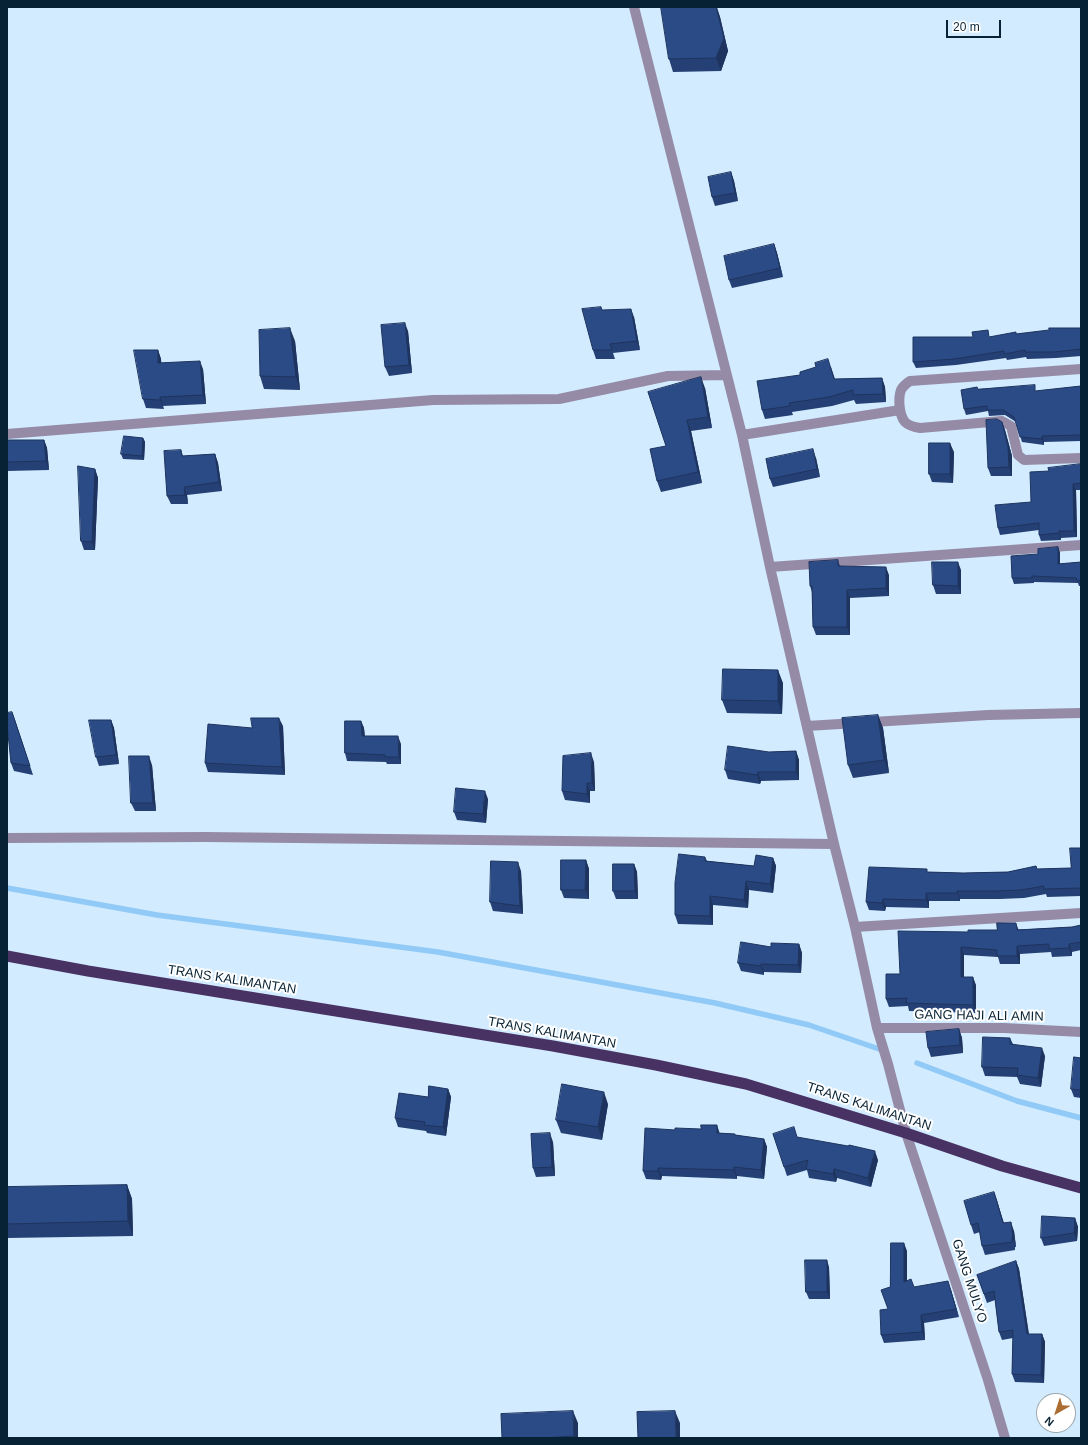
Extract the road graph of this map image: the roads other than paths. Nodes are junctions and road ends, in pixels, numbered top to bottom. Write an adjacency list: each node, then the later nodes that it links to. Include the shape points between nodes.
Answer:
1 (634, 7): 3 (street, GANG MULYO)
2 (1081, 369): 4 (street, via 910,381 900,392)
3 (726, 375): 5 (street, via 668,376 559,399 433,400); 6 (street, GANG MULYO)
4 (900, 410): 6 (street); 7 (street, via 904,421 920,428 1002,421 1011,426 1018,455 1024,460)
5 (7, 434)
6 (742, 435): 9 (street, GANG MULYO)
7 (1081, 458)
8 (1081, 545): 9 (street)
9 (770, 567): 11 (street, GANG MULYO)
10 (1081, 713): 11 (street, via 988,715)
11 (807, 726): 13 (street, GANG MULYO)
12 (7, 838): 13 (street, via 206,836)
13 (834, 844): 15 (street, GANG MULYO)
14 (1081, 913): 15 (street)
15 (855, 928): 17 (street, GANG MULYO)
16 (7, 956): 19 (highway, TRANS KALIMANTAN, via 656,1065 746,1084)
17 (877, 1028): 18 (street, GANG HAJI ALI AMIN, via 1004,1028); 19 (street, GANG MULYO)
18 (1081, 1032)
19 (906, 1133): 20 (highway, TRANS KALIMANTAN, via 1002,1166); 21 (street, GANG MULYO)
20 (1081, 1188)
21 (1005, 1438)

